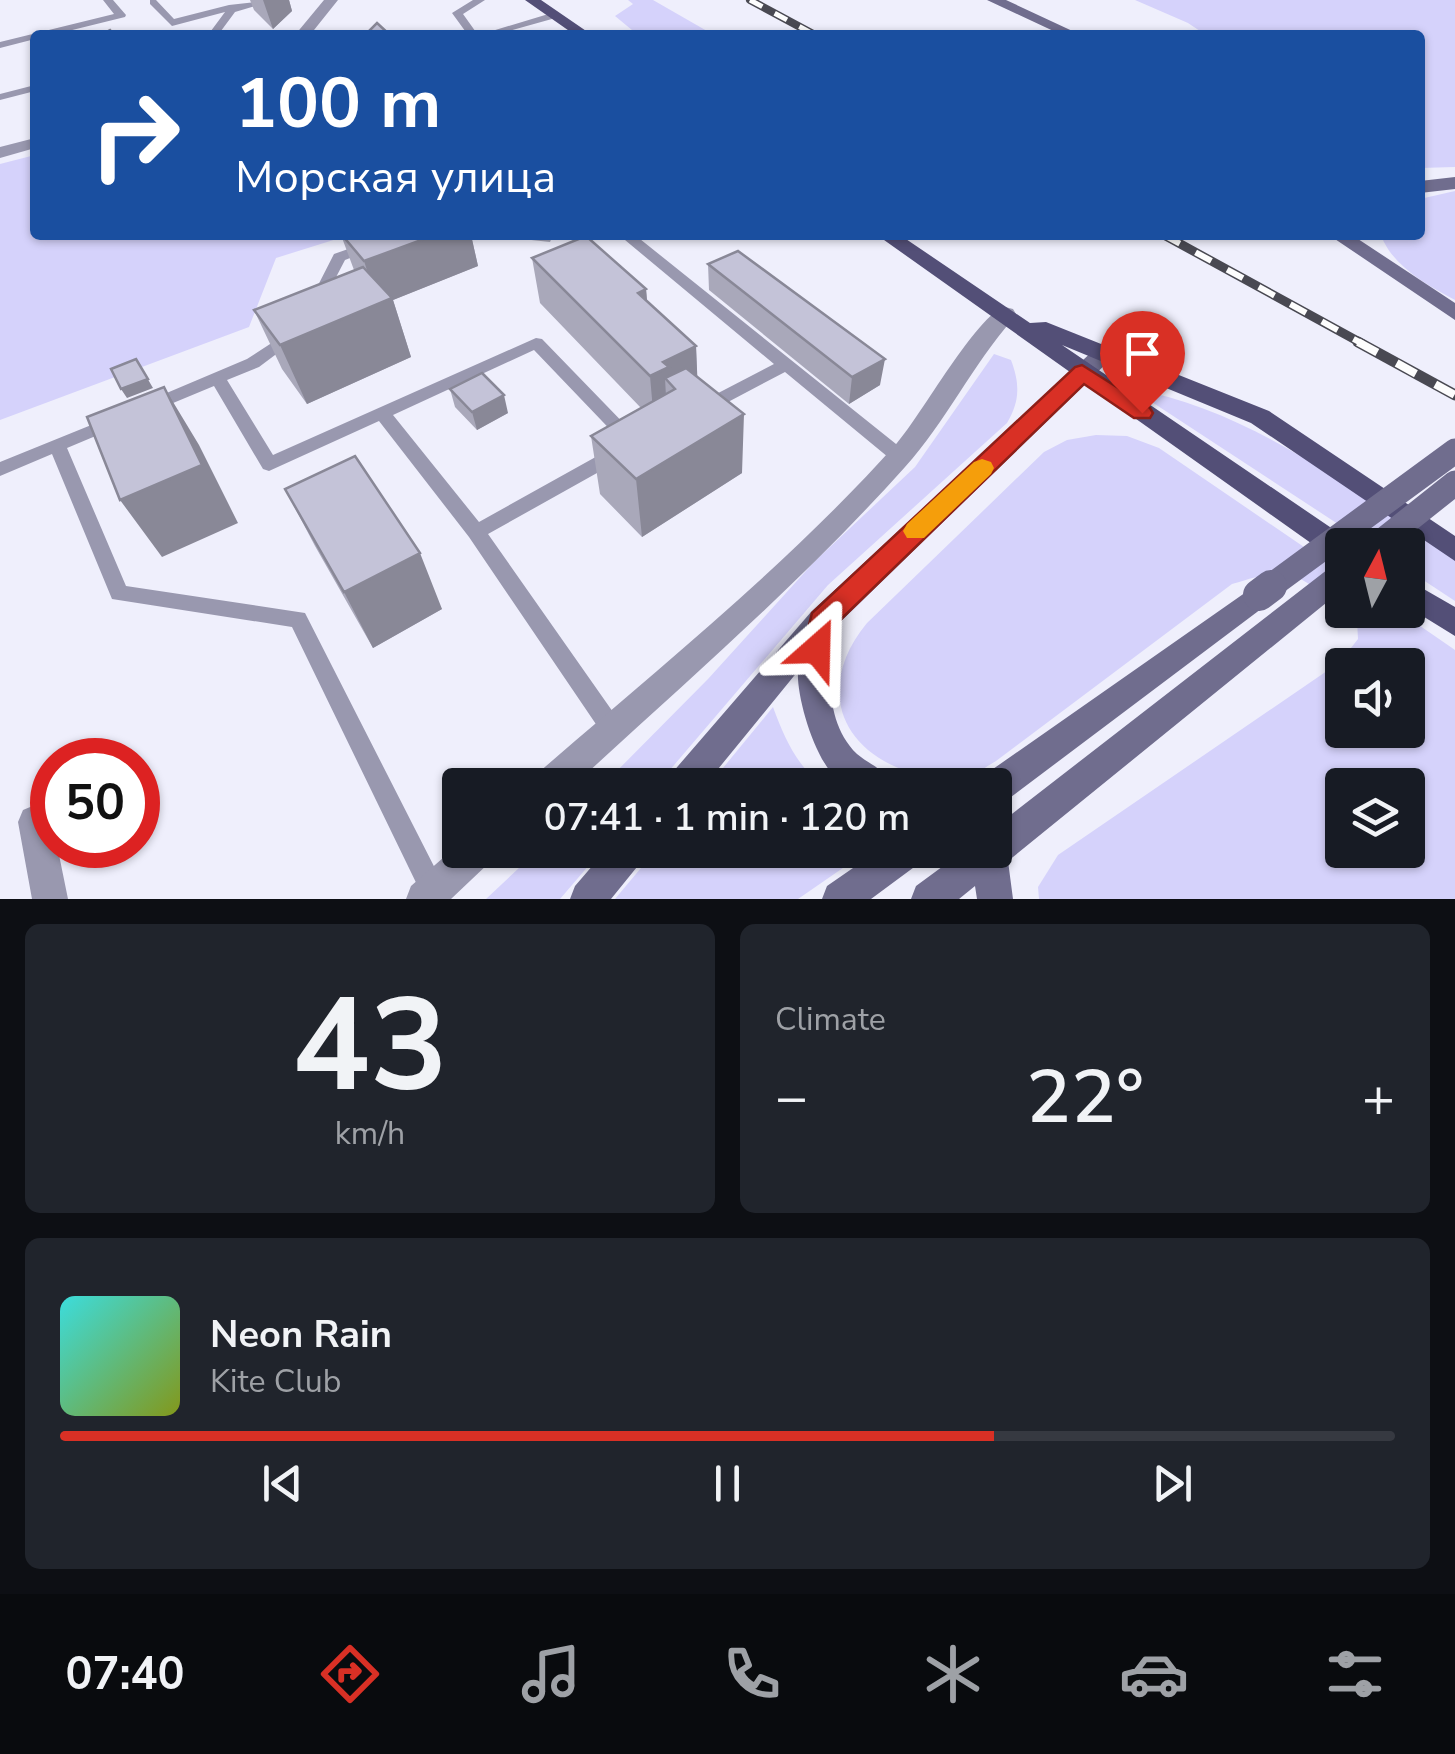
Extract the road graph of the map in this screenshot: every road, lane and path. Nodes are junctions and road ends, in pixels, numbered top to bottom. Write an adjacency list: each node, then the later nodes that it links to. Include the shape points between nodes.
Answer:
1 (108, 0): 10 (lane)
2 (270, 0): 9 (lane)
3 (330, 0): 14 (street)
4 (480, 0): 15 (lane, via 457,14)
5 (532, 0): 11 (main road)
6 (994, 0): 18 (main road)
7 (1022, 0): 19 (main road)
8 (157, 1): 9 (lane, via 172,22); 10 (lane)
9 (227, 6): 13 (lane)
10 (117, 11): 12 (lane)
11 (555, 15): 16 (lane); 17 (main road)
12 (61, 30)
13 (215, 30)
14 (306, 30)
15 (469, 30)
16 (502, 30)
17 (578, 30)
18 (1063, 30)
19 (1067, 30)
20 (30, 38): 21 (lane)
21 (0, 44)
22 (30, 89): 23 (lane)
23 (0, 97)
24 (30, 144): 25 (street)
25 (0, 153)
26 (1455, 183): 27 (main road)
27 (1425, 186)
28 (386, 240): 37 (lane, via 339,257 309,318 253,363)
29 (632, 240): 35 (lane)
30 (894, 240): 33 (main road)
31 (1347, 240): 32 (main road)
32 (1455, 313)
33 (1005, 314): 34 (main road); 36 (main road); 42 (street, via 977,343)
34 (1104, 354): 36 (main road); 48 (main road, via 1260,416)
35 (784, 366): 39 (lane); 42 (lane)
36 (1082, 372): 47 (main road); 51 (main road)
37 (218, 378): 38 (lane, via 268,464); 40 (lane)
38 (382, 413): 46 (lane); 46 (lane, via 536,342 642,440)
39 (684, 418)
40 (57, 446): 43 (lane); 65 (lane, via 120,593 298,620)
41 (1455, 452): 57 (main road, bridge)
42 (900, 457): 53 (street, via 781,577)
43 (0, 469)
44 (1455, 483): 45 (main road, bridge)
45 (1399, 528)
46 (476, 532): 53 (lane)
47 (1325, 538)
48 (1455, 550)
49 (1325, 588): 58 (main road)
50 (1425, 604): 52 (main road)
51 (822, 621): 55 (main road); 56 (main road, via 812,677 821,720)
52 (1455, 624)
53 (612, 729): 54 (street)
54 (569, 768)
55 (698, 768)
56 (850, 768)
57 (1012, 776)
58 (1012, 836)
59 (44, 868): 66 (street)
60 (458, 868): 65 (street)
61 (614, 868): 67 (main road)
62 (883, 868): 68 (main road)
63 (970, 868): 69 (main road)
64 (993, 868): 70 (main road)
65 (429, 895)
66 (50, 899)
67 (588, 899)
68 (840, 899)
69 (929, 899)
70 (994, 899)

